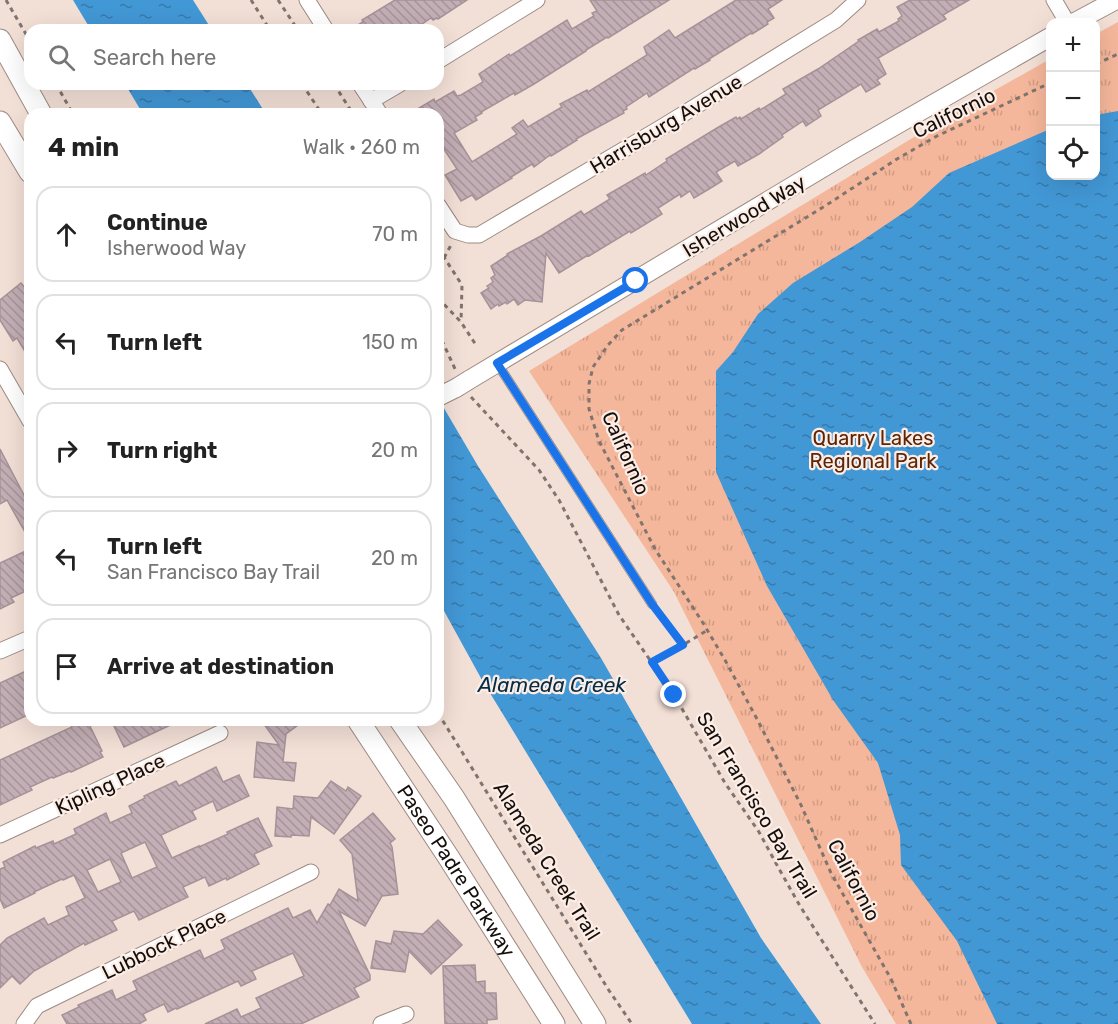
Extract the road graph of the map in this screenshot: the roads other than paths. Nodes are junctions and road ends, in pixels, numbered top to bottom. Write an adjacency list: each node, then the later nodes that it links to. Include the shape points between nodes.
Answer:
1 (307, 0): 8 (street)
2 (537, 0): 11 (street)
3 (858, 0): 20 (street, Harrisburg Avenue, via 836,20 479,235 455,231)
4 (1054, 0): 6 (street)
5 (1108, 2): 7 (street)
6 (1065, 18)
7 (1082, 18)
8 (322, 24)
9 (1046, 39): 21 (street, Isherwood Way)
10 (4, 55): 12 (main road)
11 (444, 57)
12 (24, 87)
13 (26, 90): 16 (main road)
14 (364, 90): 17 (street)
15 (394, 90): 17 (street)
16 (37, 108)
17 (376, 108)
18 (0, 122): 19 (main road)
19 (24, 162)
20 (444, 214)
21 (497, 363): 23 (street, Isherwood Way); 25 (lane)
22 (0, 369): 24 (street)
23 (444, 395)
24 (24, 411)
25 (652, 604)
26 (24, 641): 27 (street)
27 (0, 651)
28 (362, 726): 36 (main road, Paseo Padre Parkway)
29 (404, 726): 37 (main road, Paseo Padre Parkway, via 454,798)
30 (219, 733): 31 (street, Kipling Place)
31 (0, 835)
32 (311, 872): 34 (street, Lubbock Place, via 37,1005)
33 (406, 1014): 35 (street)
34 (24, 1024)
35 (381, 1024)
36 (554, 1024)
37 (595, 1024)

